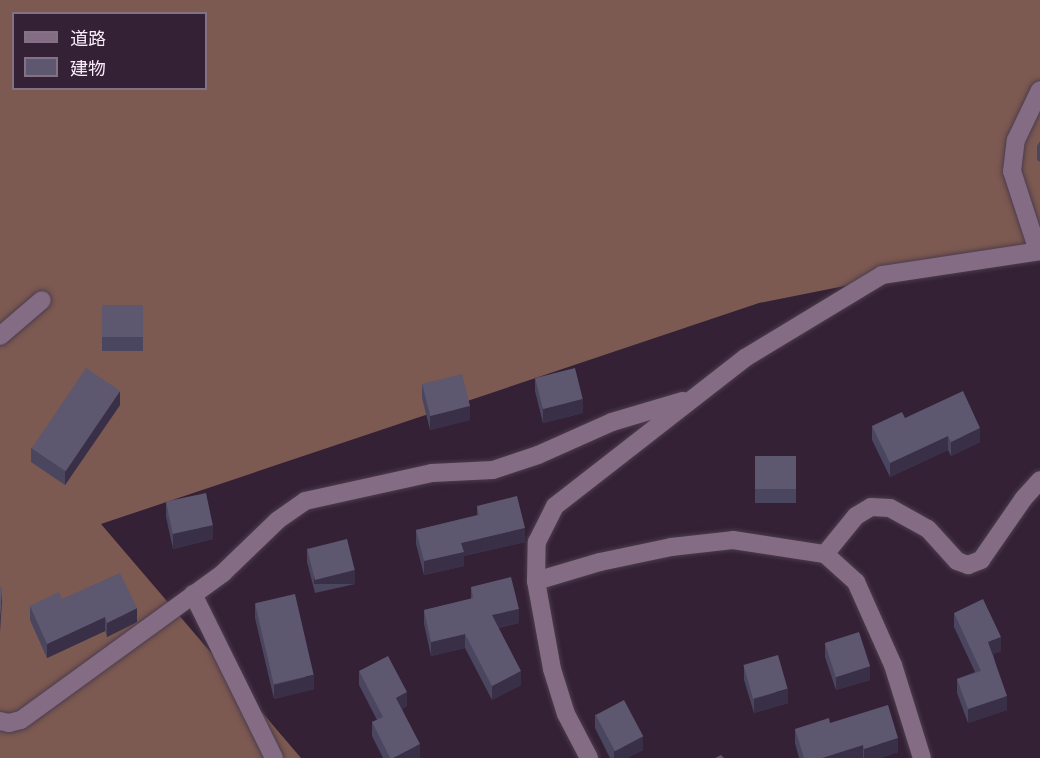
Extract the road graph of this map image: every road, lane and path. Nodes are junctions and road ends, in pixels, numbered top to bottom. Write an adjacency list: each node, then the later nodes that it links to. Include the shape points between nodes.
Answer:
1 (1040, 90): 2 (street, via 1016,140 1012,171)
2 (1039, 251): 5 (street, via 882,275 745,358)
3 (42, 300): 4 (street)
4 (0, 336)
5 (691, 399): 9 (street, via 555,506 537,542); 10 (street, via 612,422 493,470 432,473 305,501)
6 (1040, 480): 7 (street)
7 (1032, 497): 8 (street, via 981,560 968,566 957,561 928,529 890,508 871,507 856,516)
8 (825, 554): 9 (street, via 733,540 671,547); 14 (street, via 856,582 893,665)
9 (536, 580): 13 (street, via 552,669 566,714)
10 (194, 594): 11 (street, via 21,720); 12 (street)
11 (0, 721)
12 (274, 758)
13 (589, 758)
14 (922, 758)

